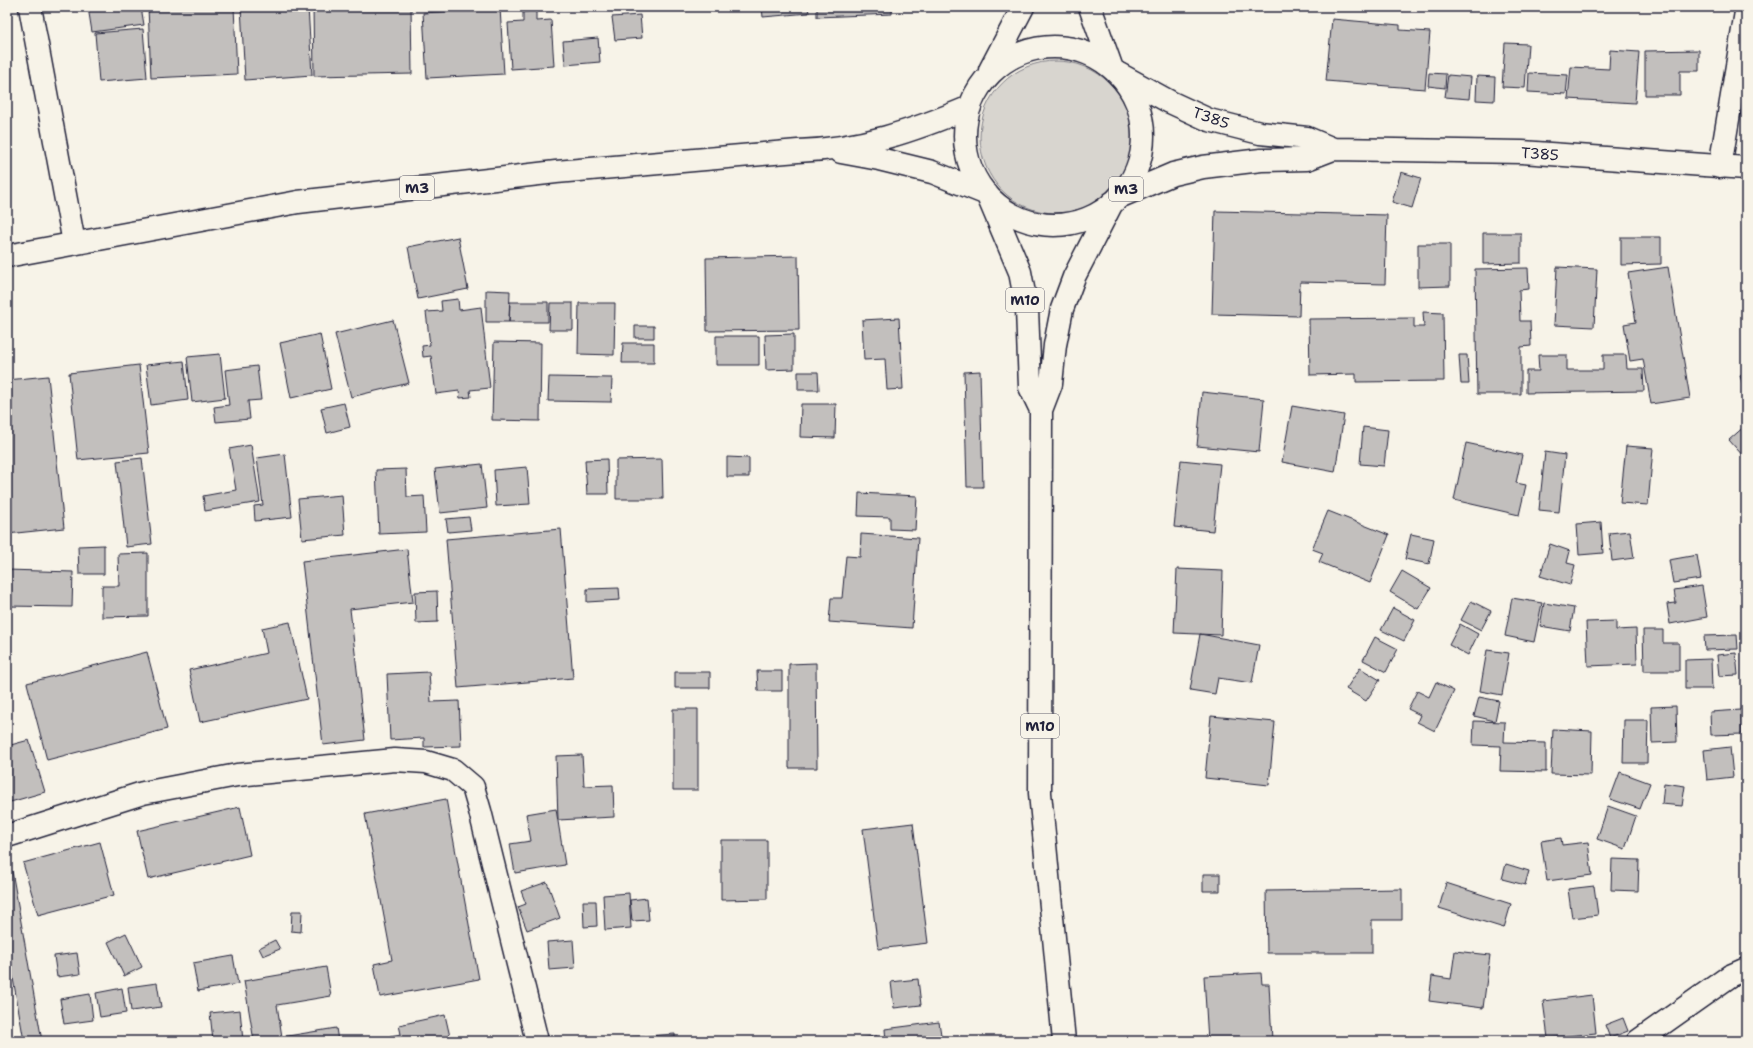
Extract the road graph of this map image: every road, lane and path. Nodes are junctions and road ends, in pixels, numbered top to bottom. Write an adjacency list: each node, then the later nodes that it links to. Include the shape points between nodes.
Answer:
1 (30, 7): 14 (main road)
2 (1023, 7): 6 (main road, M3)
3 (1090, 7): 5 (main road, M3)
4 (1746, 12): 10 (main road)
5 (1115, 70): 6 (main road, M3, via 1091,54 1069,48 1046,47 1023,52 1003,63); 8 (main road, T385 / T385, via 1170,102 1209,120 1260,133 1307,138); 13 (main road, M3, via 1132,92 1141,113 1144,135 1141,158 1133,179)
6 (986, 78): 7 (main road, M3)
7 (970, 107): 9 (main road, M3, via 918,128); 12 (main road, M3, via 965,130 966,153 974,175)
8 (1333, 149): 10 (main road, T385 / T385, via 1522,152); 13 (main road, T385 / T385, via 1307,158 1261,160 1181,172)
9 (830, 150): 12 (main road, M3, via 932,172); 14 (main road, M3, via 556,172 298,202)
10 (1720, 167): 11 (main road, T385 / T385)
11 (1746, 168)
12 (987, 194): 13 (main road, M3, via 1004,210 1025,220 1048,225 1071,224 1086,219); 16 (main road, M10, via 1020,272 1027,309 1030,387)
13 (1116, 200): 16 (main road, M10, via 1074,277 1062,310 1051,384)
14 (74, 243): 15 (main road, M3)
15 (7, 256)
16 (1041, 410): 20 (main road, M10, via 1040,793)
17 (7, 836): 19 (main road, via 143,793 236,775 395,760 426,762 453,770 473,786)
18 (1746, 970): 21 (main road, via 1730,976)
19 (537, 1041)
20 (1064, 1041)
21 (1638, 1041)

